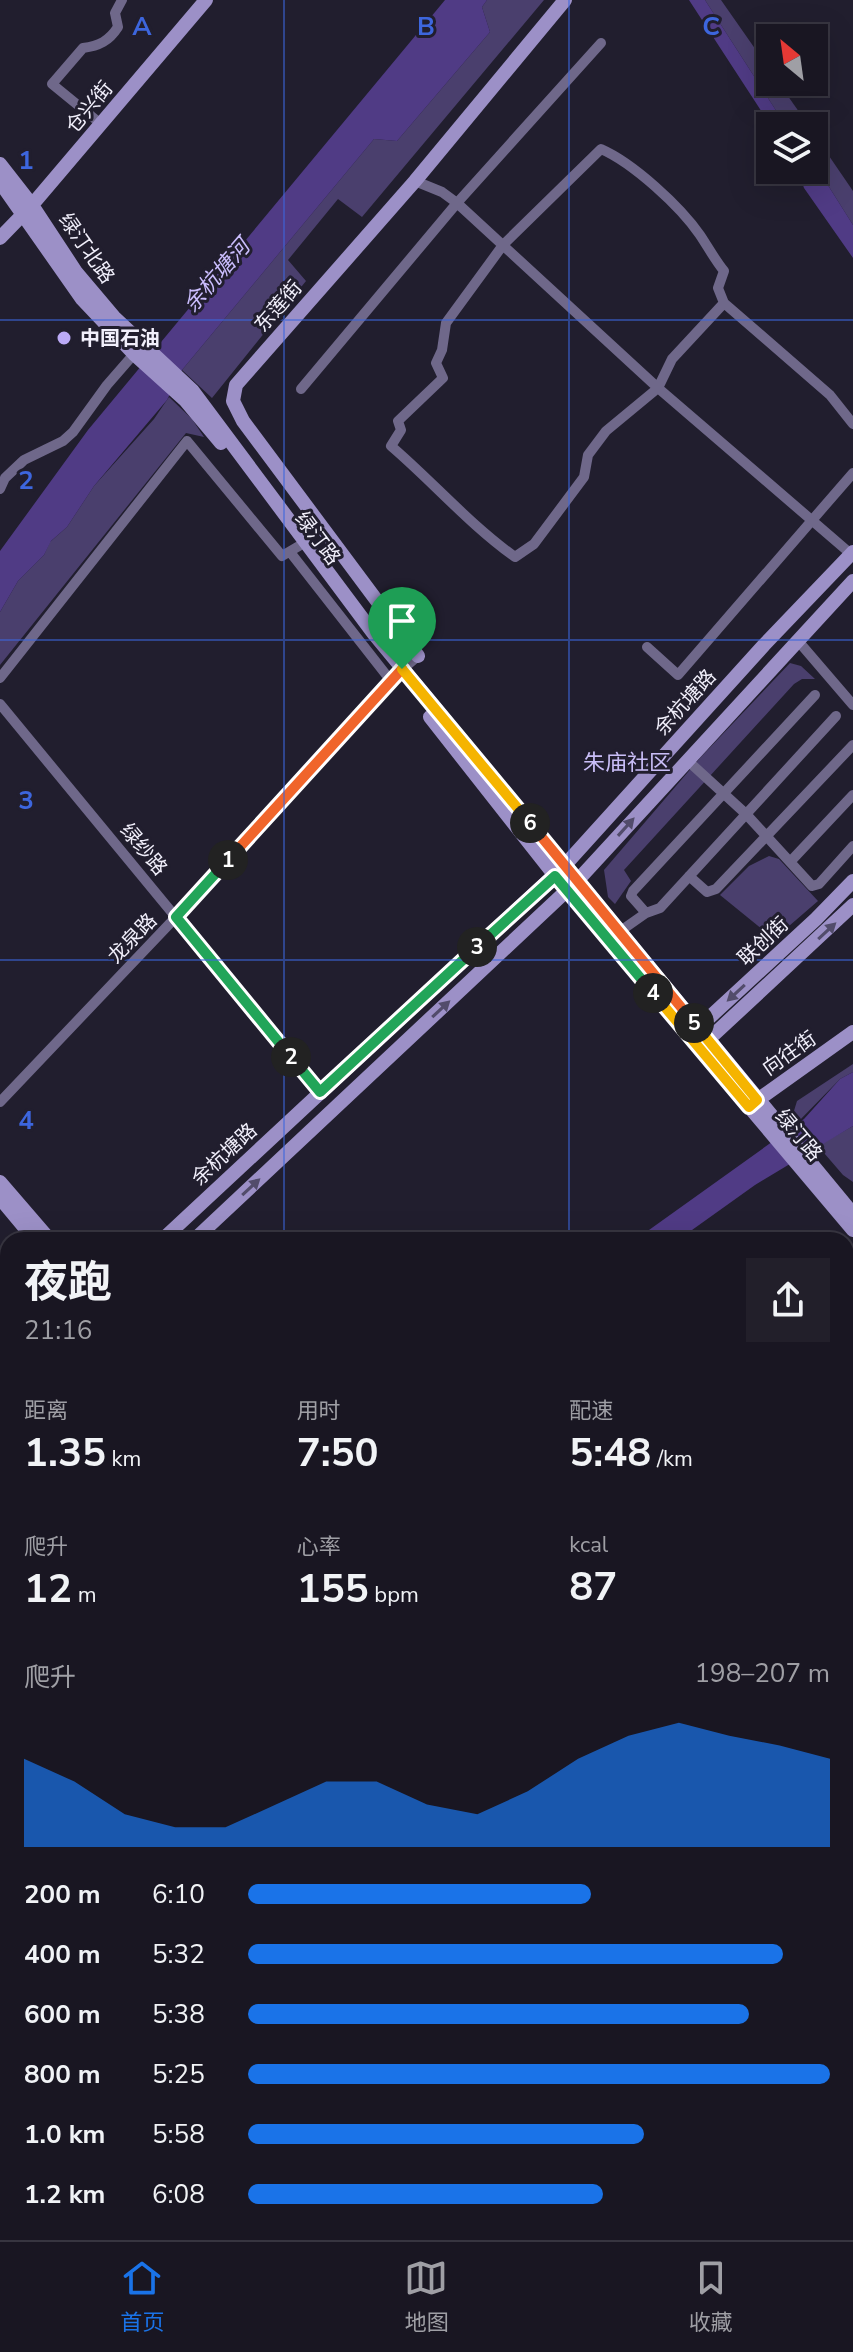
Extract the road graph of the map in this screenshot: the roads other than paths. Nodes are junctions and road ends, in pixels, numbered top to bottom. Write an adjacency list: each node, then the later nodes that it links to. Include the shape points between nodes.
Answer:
1 (122, 0): 5 (street, via 111,38 83,48 52,84)
2 (206, 0): 5 (main road, 仓兴街)
3 (565, 0): 7 (main road, 东莲街)
4 (601, 43): 9 (street)
5 (101, 124): 10 (main road, 仓兴街)
6 (0, 164): 10 (main road, 绿汀北路)
7 (415, 181): 9 (street); 28 (main road, 东莲街, via 236,385 233,401)
8 (0, 182): 10 (main road, 绿汀北路)
9 (457, 203): 12 (street); 16 (street)
10 (28, 209): 11 (main road, 仓兴街); 14 (main road, 绿汀北路, via 82,299)
11 (0, 238)
12 (503, 245): 13 (street, via 601,149 655,186 699,233 724,271 718,288); 15 (street); 15 (street, via 446,323 436,363 443,378 398,421 401,430 391,446 496,543 515,557 534,544 584,477 588,455 606,431)
13 (724, 303): 15 (street, via 672,359); 18 (street, via 830,395)
14 (141, 354): 17 (main road, 绿汀路); 20 (street, via 107,385 73,432 24,460)
15 (658, 388): 21 (street)
16 (301, 389)
17 (189, 395): 22 (main road, 绿汀路); 30 (main road, 绿汀路)
18 (853, 424)
19 (853, 473): 21 (street)
20 (0, 489)
21 (813, 521): 23 (street); 27 (street, via 678,675)
22 (294, 549): 30 (main road, 绿汀路); 31 (street, via 282,556 187,441)
23 (852, 556): 44 (main road, 余杭塘路)
24 (853, 571): 29 (main road, via 783,651)
25 (853, 581): 26 (main road, 余杭塘路)
26 (799, 642): 29 (main road, 余杭塘路); 34 (street)
27 (647, 647)
28 (418, 656): 30 (street, 龙泉路)
29 (776, 666): 37 (main road, 余杭塘路)
30 (397, 674): 44 (main road, 绿汀路); 50 (street, 龙泉路)
31 (0, 678)
32 (815, 695): 38 (street)
33 (0, 704): 50 (street, 绿纱路)
34 (853, 705)
35 (836, 716): 40 (street)
36 (853, 745): 41 (street)
37 (687, 760): 38 (street); 47 (main road, 余杭塘路, one-way to 37)
38 (723, 794): 40 (street); 49 (street, via 633,891 631,896)
39 (853, 795): 43 (street)
40 (746, 814): 41 (street); 45 (street)
41 (766, 836): 43 (street); 45 (street, via 716,889 707,892)
42 (853, 846): 43 (street, via 812,886)
43 (790, 862)
44 (560, 870): 47 (main road, 绿汀路); 56 (main road, 余杭塘路)
45 (689, 876): 49 (street, via 660,908)
46 (853, 881): 52 (main road, 联创街, one-way to 52)
47 (572, 885): 51 (main road, 绿汀路); 58 (main road, 绿汀路); 67 (main road, 余杭塘路, one-way to 47)
48 (853, 905): 54 (main road, 联创街, one-way to 48)
49 (646, 913): 51 (street)
50 (176, 917): 56 (street, 绿纱路); 57 (street, 龙泉路)
51 (619, 932): 52 (main road, 绿汀路)
52 (698, 1028): 54 (main road, 绿汀路)
53 (853, 1032): 58 (main road, 向往街)
54 (708, 1040): 58 (main road, 绿汀路)
55 (853, 1043): 58 (main road, 向往街)
56 (320, 1092): 66 (main road, 余杭塘路)
57 (0, 1102)
58 (755, 1106): 59 (main road, 绿汀路)
59 (802, 1160): 62 (main road, 绿汀路); 63 (main road, 绿汀路)
60 (0, 1182): 65 (main road)
61 (0, 1198): 64 (main road)
62 (853, 1214)
63 (853, 1230)
64 (28, 1232)
65 (43, 1232)
66 (171, 1232)
67 (203, 1232)

